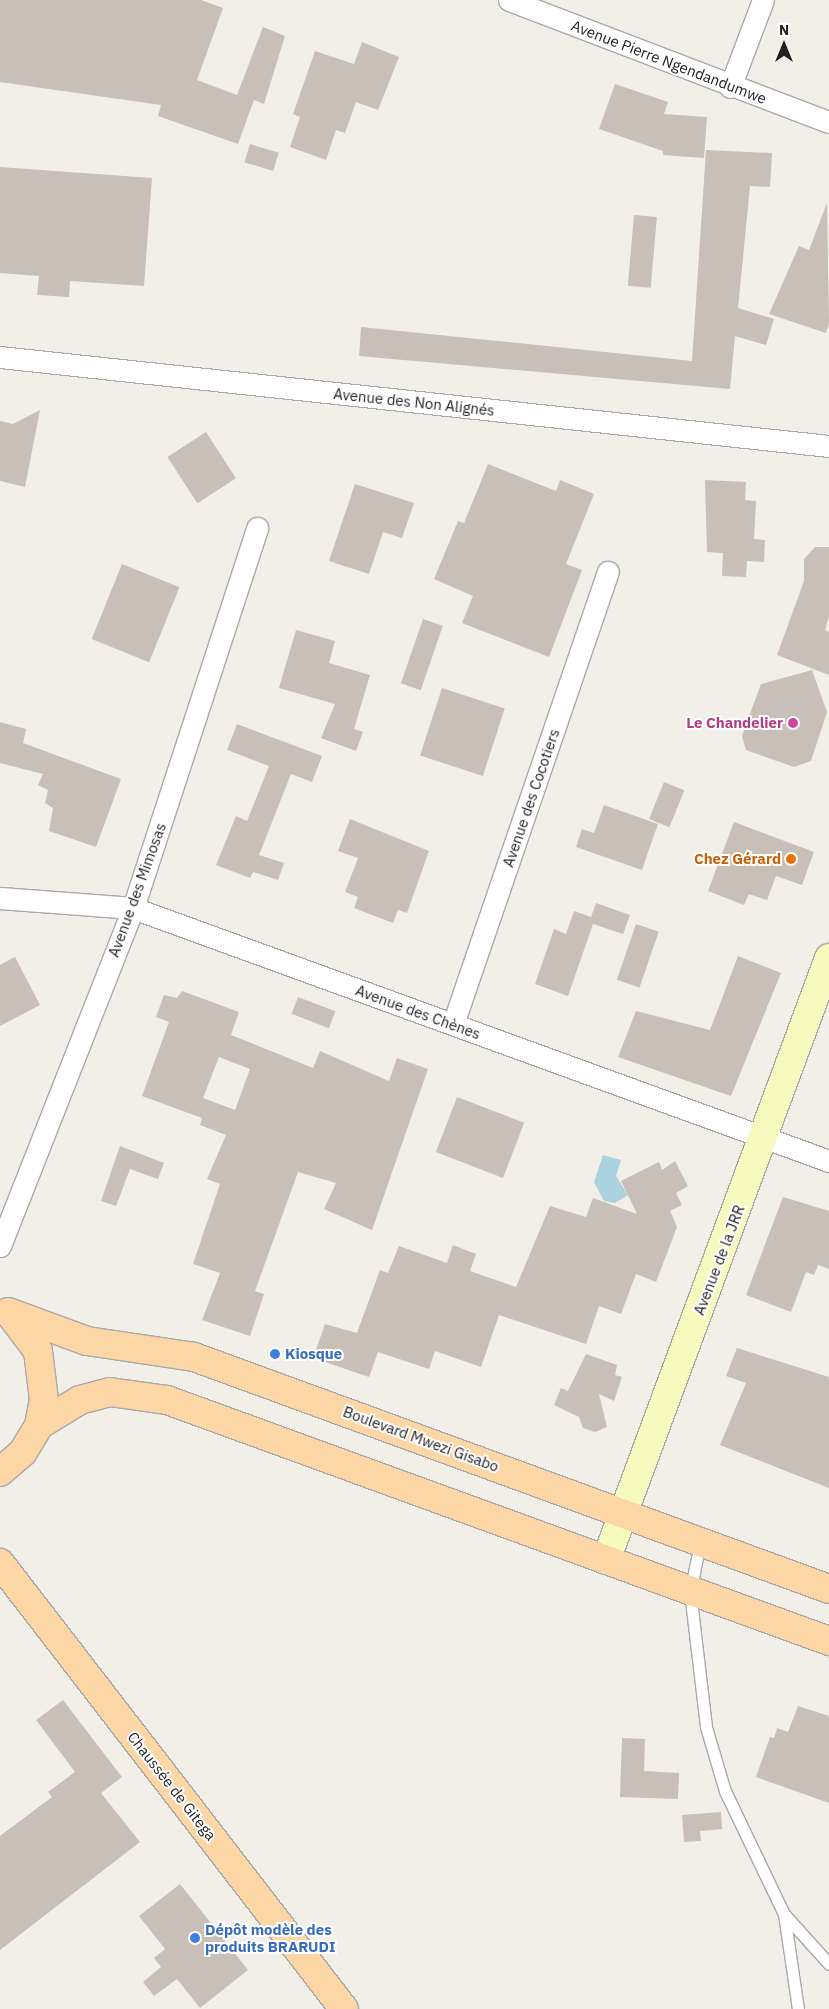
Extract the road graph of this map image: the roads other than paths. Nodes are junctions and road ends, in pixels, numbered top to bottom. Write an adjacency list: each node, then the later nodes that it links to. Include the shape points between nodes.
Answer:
1 (509, 0): 3 (street, Avenue Pierre Ngendandumwe)
2 (763, 0): 3 (street)
3 (730, 87): 4 (street, Avenue Pierre Ngendandumwe)
4 (829, 122)
5 (0, 357): 6 (street, Avenue des Non Alignés)
6 (829, 446)
7 (257, 528): 10 (street, Avenue des Mimosas)
8 (608, 572): 12 (street, Avenue des Cocotiers)
9 (0, 898): 10 (street, Avenue des Chènes)
10 (133, 908): 12 (street, Avenue des Chènes); 15 (street, Avenue des Mimosas)
11 (829, 958): 13 (street, Avenue de la JRR)
12 (454, 1024): 13 (street, Avenue des Chènes)
13 (765, 1137): 14 (street, Avenue des Chènes); 19 (street, Avenue de la JRR)
14 (829, 1161)
15 (0, 1246)
16 (4, 1310): 17 (main road, via 38,1351 44,1376); 19 (main road, Boulevard Mwezi Gisabo, via 87,1341 194,1357)
17 (39, 1424): 18 (main road, via 23,1452); 21 (main road, via 80,1400 110,1392 138,1392)
18 (0, 1472)
19 (623, 1512): 20 (main road, Boulevard Mwezi Gisabo); 21 (street, Avenue de la JRR)
20 (700, 1543): 23 (main road, Boulevard Mwezi Gisabo); 24 (lane)
21 (606, 1560): 24 (main road)
22 (0, 1563): 28 (main road, Chaussée de Gitega)
23 (829, 1589)
24 (690, 1592): 25 (main road); 26 (lane, via 709,1736 725,1791)
25 (829, 1641)
26 (784, 1914): 27 (lane); 29 (lane)
27 (829, 1964)
28 (344, 2009)
29 (798, 2009)

